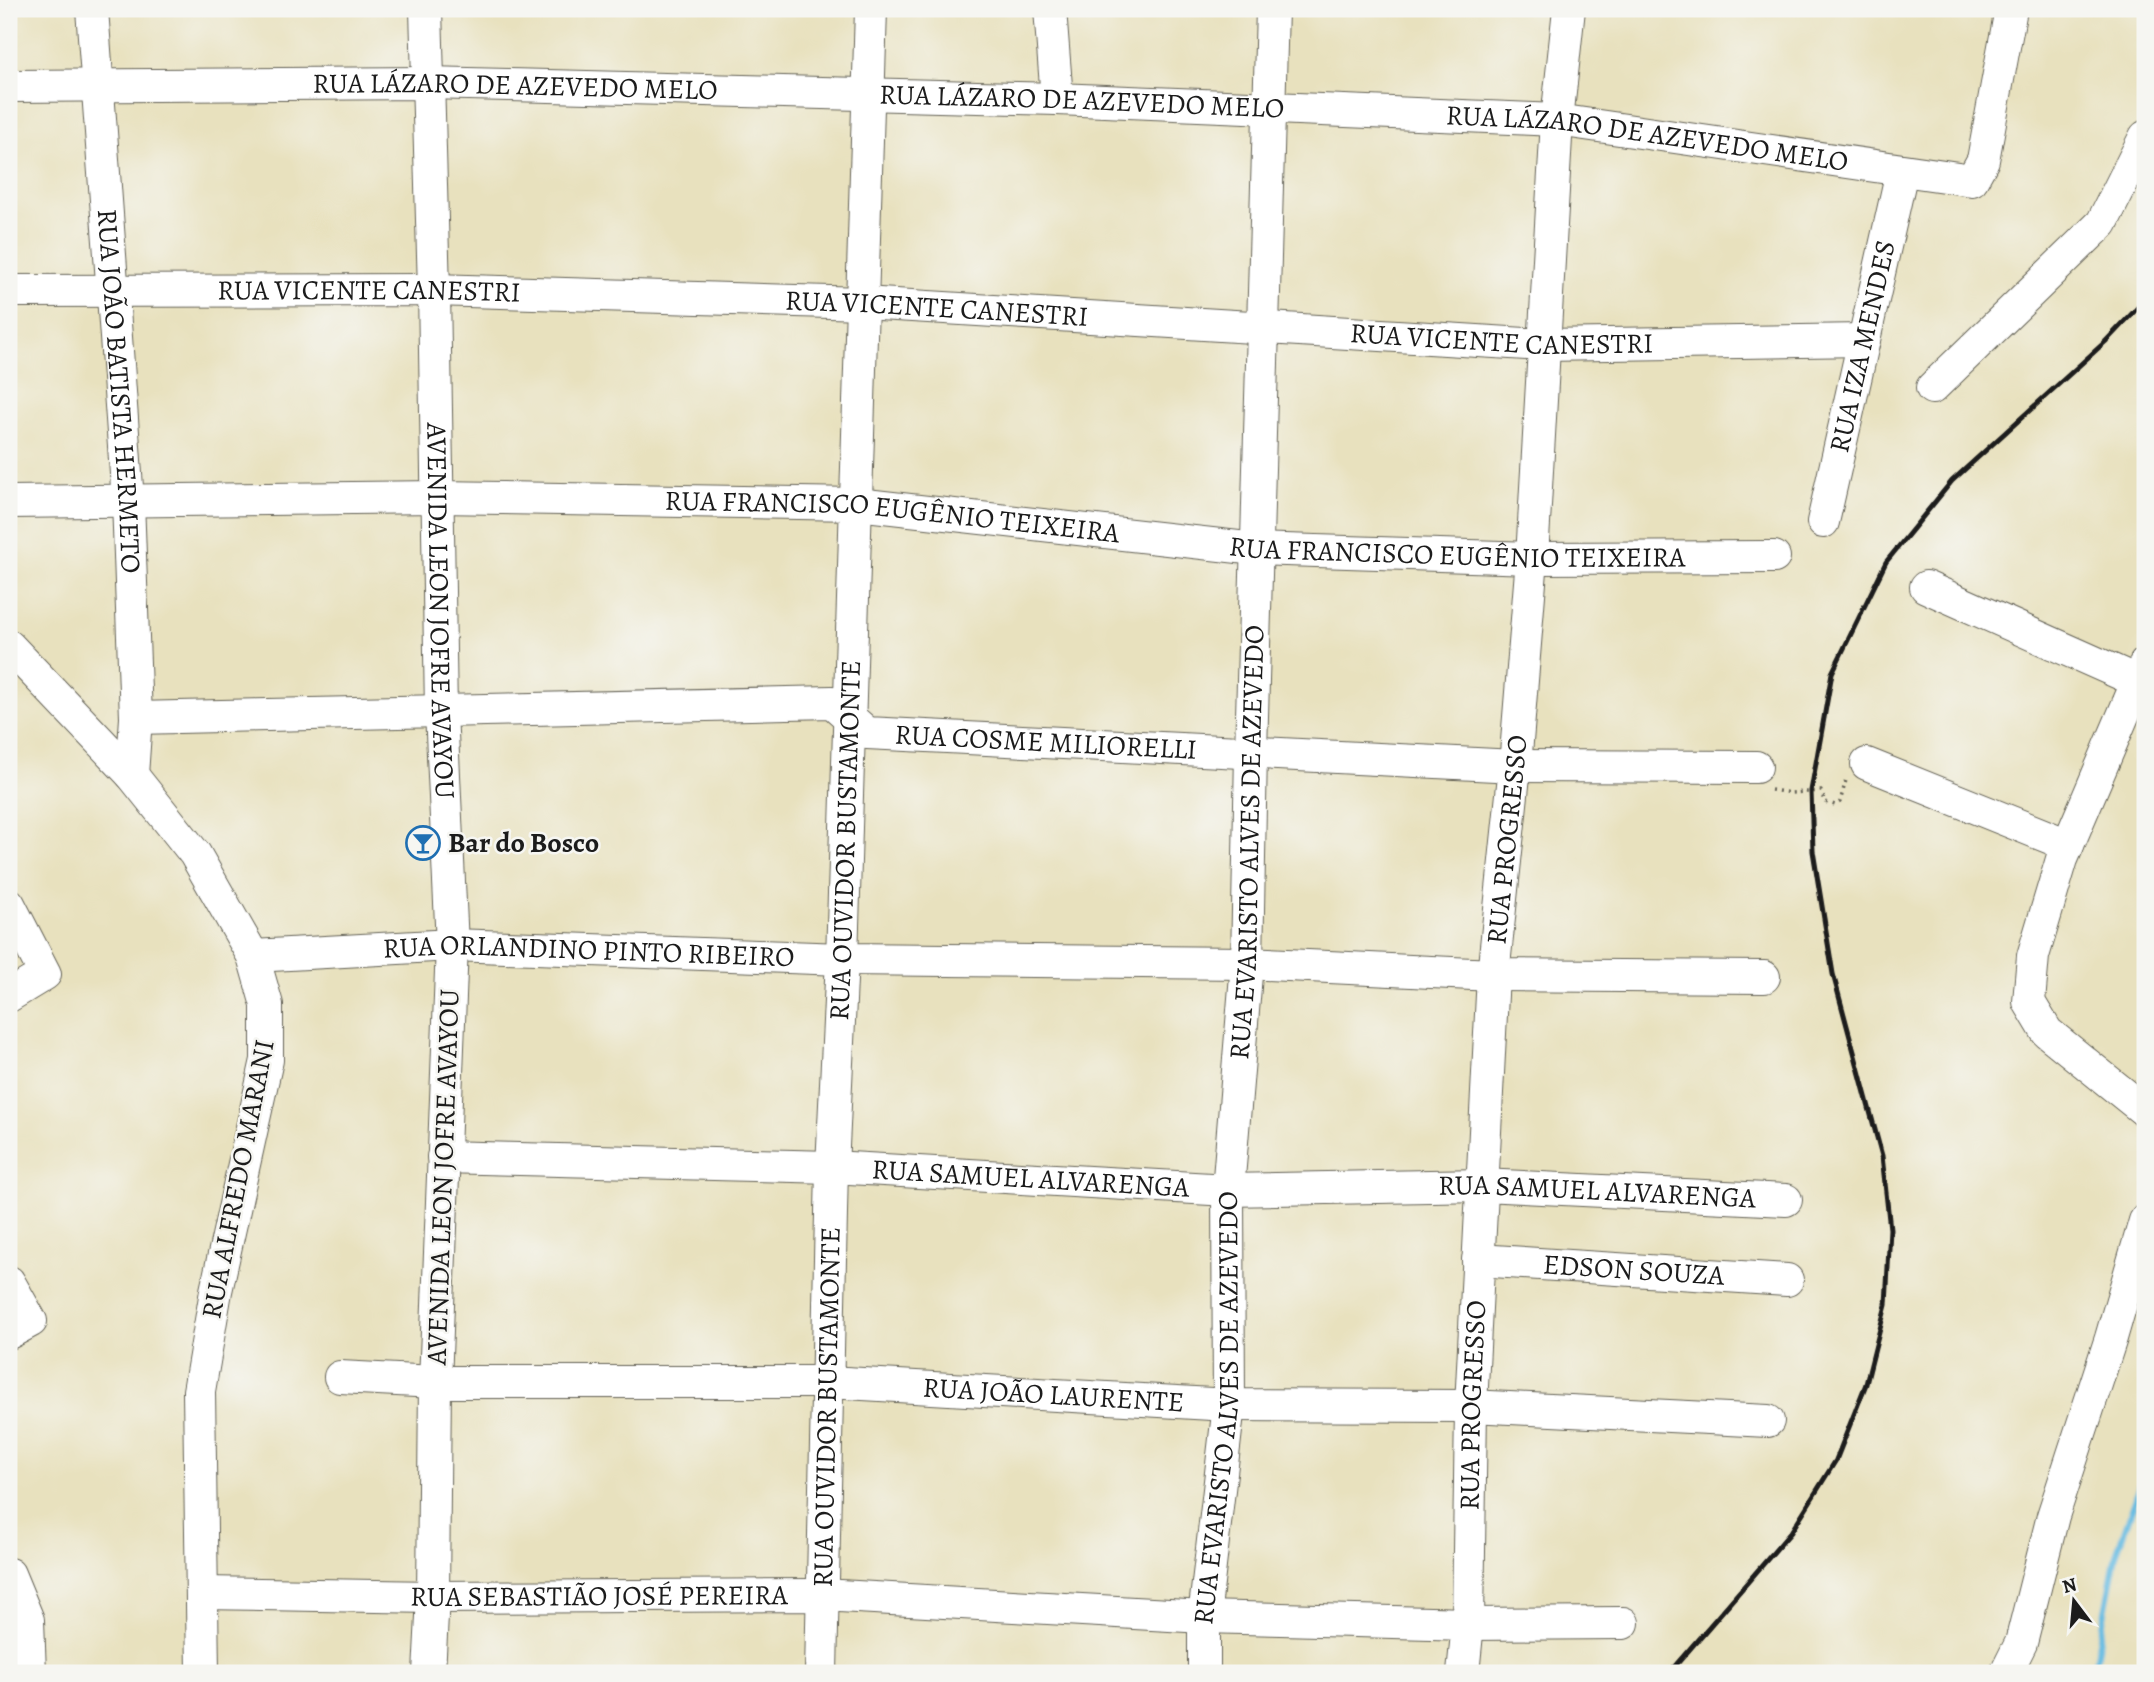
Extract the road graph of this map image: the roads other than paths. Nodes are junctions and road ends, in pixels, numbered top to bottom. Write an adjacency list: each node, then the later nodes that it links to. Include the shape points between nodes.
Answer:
1 (92, 9): 10 (street, RUA JOÃO BATISTA HERMETO)
2 (426, 9): 8 (street, AVENIDA LEON JOFRE AVAYOU)
3 (871, 9): 11 (street, RUA OUVIDOR BUSTAMONTE)
4 (1050, 9): 12 (street)
5 (1272, 9): 13 (street, RUA EVARISTO ALVES DE AZEVEDO)
6 (1569, 9): 14 (street, RUA PROGRESSO)
7 (2011, 9): 16 (street, RUA LÁZARO DE AZEVEDO MELO, via 1983,160 1972,180)
8 (428, 83): 10 (street, RUA LÁZARO DE AZEVEDO MELO); 11 (street, RUA LÁZARO DE AZEVEDO MELO); 17 (street, AVENIDA LEON JOFRE AVAYOU)
9 (9, 86): 10 (street, RUA LÁZARO DE AZEVEDO MELO)
10 (98, 86): 19 (street, RUA JOÃO BATISTA HERMETO)
11 (868, 93): 12 (street, RUA LÁZARO DE AZEVEDO MELO); 20 (street, RUA OUVIDOR BUSTAMONTE)
12 (1056, 99): 13 (street, RUA LÁZARO DE AZEVEDO MELO)
13 (1271, 107): 14 (street, RUA LÁZARO DE AZEVEDO MELO); 21 (street, RUA EVARISTO ALVES DE AZEVEDO)
14 (1557, 120): 16 (street, RUA LÁZARO DE AZEVEDO MELO); 23 (street, RUA PROGRESSO)
15 (2145, 137): 24 (street, via 2102,223)
16 (1902, 171): 22 (street, RUA IZA MENDES)
17 (434, 290): 19 (street, RUA VICENTE CANESTRI); 20 (street, RUA VICENTE CANESTRI); 25 (street, AVENIDA LEON JOFRE AVAYOU)
18 (9, 291): 19 (street, RUA VICENTE CANESTRI)
19 (114, 291): 26 (street, RUA JOÃO BATISTA HERMETO)
20 (863, 303): 21 (street, RUA VICENTE CANESTRI); 28 (street, RUA OUVIDOR BUSTAMONTE)
21 (1263, 327): 23 (street, RUA VICENTE CANESTRI); 30 (street, RUA EVARISTO ALVES DE AZEVEDO)
22 (1864, 340): 23 (street, RUA VICENTE CANESTRI); 29 (street, RUA IZA MENDES)
23 (1542, 345): 32 (street, RUA PROGRESSO)
24 (1932, 388)
25 (438, 497): 26 (street, RUA FRANCISCO EUGÊNIO TEIXEIRA); 28 (street, RUA FRANCISCO EUGÊNIO TEIXEIRA); 36 (street, AVENIDA LEON JOFRE AVAYOU)
26 (128, 501): 27 (street, RUA FRANCISCO EUGÊNIO TEIXEIRA); 38 (street, RUA JOÃO BATISTA HERMETO)
27 (9, 502)
28 (857, 504): 30 (street, RUA FRANCISCO EUGÊNIO TEIXEIRA); 37 (street, RUA OUVIDOR BUSTAMONTE)
29 (1823, 522)
30 (1256, 548): 32 (street, RUA FRANCISCO EUGÊNIO TEIXEIRA); 39 (street, RUA EVARISTO ALVES DE AZEVEDO)
31 (1774, 557): 32 (street, RUA FRANCISCO EUGÊNIO TEIXEIRA)
32 (1532, 558): 41 (street, RUA PROGRESSO)
33 (1926, 586): 35 (street)
34 (9, 646): 42 (street, RUA ALFREDO MARANI)
35 (2141, 672): 44 (street)
36 (441, 712): 37 (street, RUA COSME MILIORELLI, via 832,702); 38 (street, RUA COSME MILIORELLI); 46 (street, AVENIDA LEON JOFRE AVAYOU)
37 (848, 716): 39 (street, RUA COSME MILIORELLI, via 867,733); 48 (street, RUA OUVIDOR BUSTAMONTE)
38 (136, 718): 42 (street, RUA JOÃO BATISTA HERMETO)
39 (1251, 752): 41 (street, RUA COSME MILIORELLI); 49 (street, RUA EVARISTO ALVES DE AZEVEDO)
40 (1867, 764): 44 (street)
41 (1515, 766): 43 (street, RUA COSME MILIORELLI); 50 (street, RUA PROGRESSO)
42 (132, 775): 47 (street, RUA ALFREDO MARANI, via 195,854)
43 (1763, 778)
44 (2068, 845): 53 (street, via 2034,956 2029,1002 2046,1032)
45 (9, 904): 52 (street, via 45,974)
46 (452, 945): 47 (street, RUA ORLANDINO PINTO RIBEIRO); 48 (street, RUA ORLANDINO PINTO RIBEIRO); 54 (street, AVENIDA LEON JOFRE AVAYOU)
47 (253, 956): 71 (street, RUA ALFREDO MARANI, via 267,1005 267,1060 199,1391)
48 (842, 959): 49 (street, RUA ORLANDINO PINTO RIBEIRO); 55 (street, RUA OUVIDOR BUSTAMONTE)
49 (1247, 963): 50 (street, RUA ORLANDINO PINTO RIBEIRO); 57 (street, RUA EVARISTO ALVES DE AZEVEDO)
50 (1493, 975): 51 (street, RUA ORLANDINO PINTO RIBEIRO); 56 (street, RUA PROGRESSO)
51 (1764, 977)
52 (9, 996)
53 (2145, 1111)
54 (443, 1157): 55 (street, RUA SAMUEL ALVARENGA); 65 (street, AVENIDA LEON JOFRE AVAYOU)
55 (832, 1167): 57 (street, RUA SAMUEL ALVARENGA); 66 (street, RUA OUVIDOR BUSTAMONTE)
56 (1482, 1185): 57 (street, RUA SAMUEL ALVARENGA); 58 (street, RUA SAMUEL ALVARENGA); 60 (street, RUA PROGRESSO)
57 (1228, 1190): 67 (street, RUA EVARISTO ALVES DE AZEVEDO)
58 (1786, 1200)
59 (2145, 1221): 83 (street, via 2053,1516 2021,1643)
60 (1478, 1261): 61 (street, EDSON SOUZA); 68 (street, RUA PROGRESSO)
61 (1787, 1280)
62 (9, 1282): 63 (street)
63 (20, 1327)
64 (340, 1377): 65 (street, RUA JOÃO LAURENTE)
65 (435, 1382): 66 (street, RUA JOÃO LAURENTE); 73 (street, AVENIDA LEON JOFRE AVAYOU)
66 (828, 1382): 67 (street, RUA JOÃO LAURENTE); 72 (street, RUA OUVIDOR BUSTAMONTE)
67 (1229, 1405): 68 (street, RUA JOÃO LAURENTE); 74 (street, RUA EVARISTO ALVES DE AZEVEDO)
68 (1471, 1406): 69 (street, RUA JOÃO LAURENTE); 76 (street, RUA PROGRESSO)
69 (1768, 1420)
70 (9, 1574): 77 (street, via 28,1620)
71 (203, 1593): 73 (street, RUA SEBASTIÃO JOSÉ PEREIRA); 78 (street, RUA ALFREDO MARANI)
72 (822, 1595): 73 (street, RUA SEBASTIÃO JOSÉ PEREIRA); 74 (street, RUA SEBASTIÃO JOSÉ PEREIRA); 80 (street, RUA OUVIDOR BUSTAMONTE)
73 (433, 1597): 79 (street, AVENIDA LEON JOFRE AVAYOU)
74 (1204, 1616): 76 (street, RUA SEBASTIÃO JOSÉ PEREIRA); 81 (street, RUA EVARISTO ALVES DE AZEVEDO)
75 (1623, 1623): 76 (street, RUA SEBASTIÃO JOSÉ PEREIRA)
76 (1468, 1624): 82 (street, RUA PROGRESSO)
77 (30, 1673)
78 (203, 1673)
79 (429, 1673)
80 (821, 1673)
81 (1204, 1673)
82 (1463, 1673)
83 (2007, 1673)

